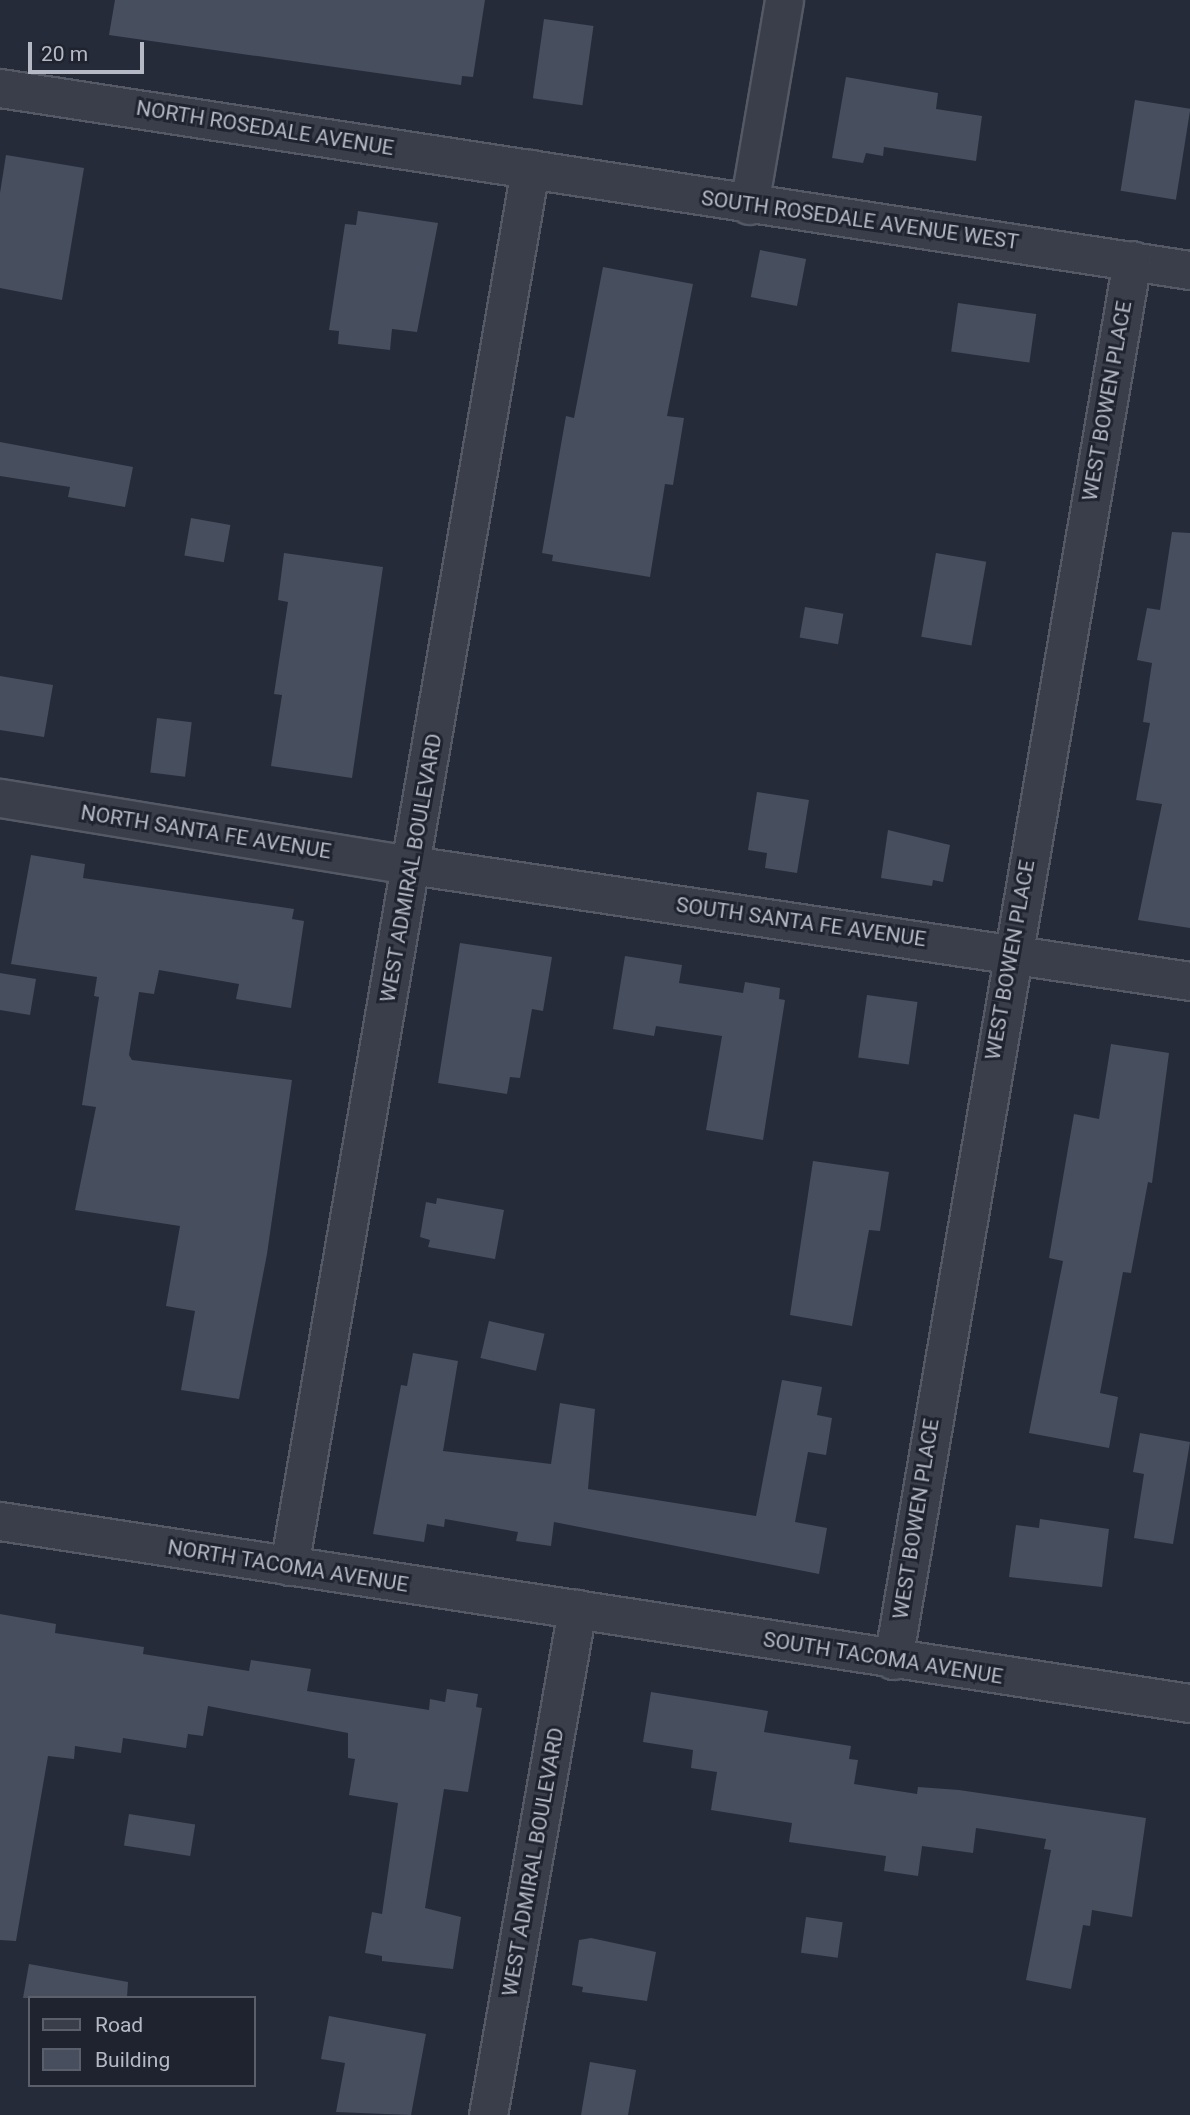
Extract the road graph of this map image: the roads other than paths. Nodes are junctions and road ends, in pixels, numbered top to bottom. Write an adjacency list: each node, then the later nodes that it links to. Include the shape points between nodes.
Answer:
1 (783, 0): 4 (street)
2 (0, 88): 3 (street, NORTH ROSEDALE AVENUE)
3 (530, 169): 4 (street, SOUTH ROSEDALE AVENUE WEST); 8 (street, WEST ADMIRAL BOULEVARD)
4 (749, 205): 5 (street, SOUTH ROSEDALE AVENUE WEST)
5 (1132, 260): 6 (street, SOUTH ROSEDALE AVENUE WEST); 9 (street, WEST BOWEN PLACE)
6 (1190, 270)
7 (0, 798): 8 (street, NORTH SANTA FE AVENUE)
8 (411, 865): 9 (street, SOUTH SANTA FE AVENUE); 12 (street, WEST ADMIRAL BOULEVARD)
9 (1011, 953): 10 (street, SOUTH SANTA FE AVENUE); 14 (street, WEST BOWEN PLACE)
10 (1190, 981)
11 (0, 1521): 12 (street, NORTH TACOMA AVENUE)
12 (289, 1566): 13 (street, NORTH TACOMA AVENUE)
13 (577, 1609): 14 (street, SOUTH TACOMA AVENUE); 16 (street, WEST ADMIRAL BOULEVARD)
14 (893, 1660): 15 (street, SOUTH TACOMA AVENUE)
15 (1190, 1703)
16 (488, 2115)

